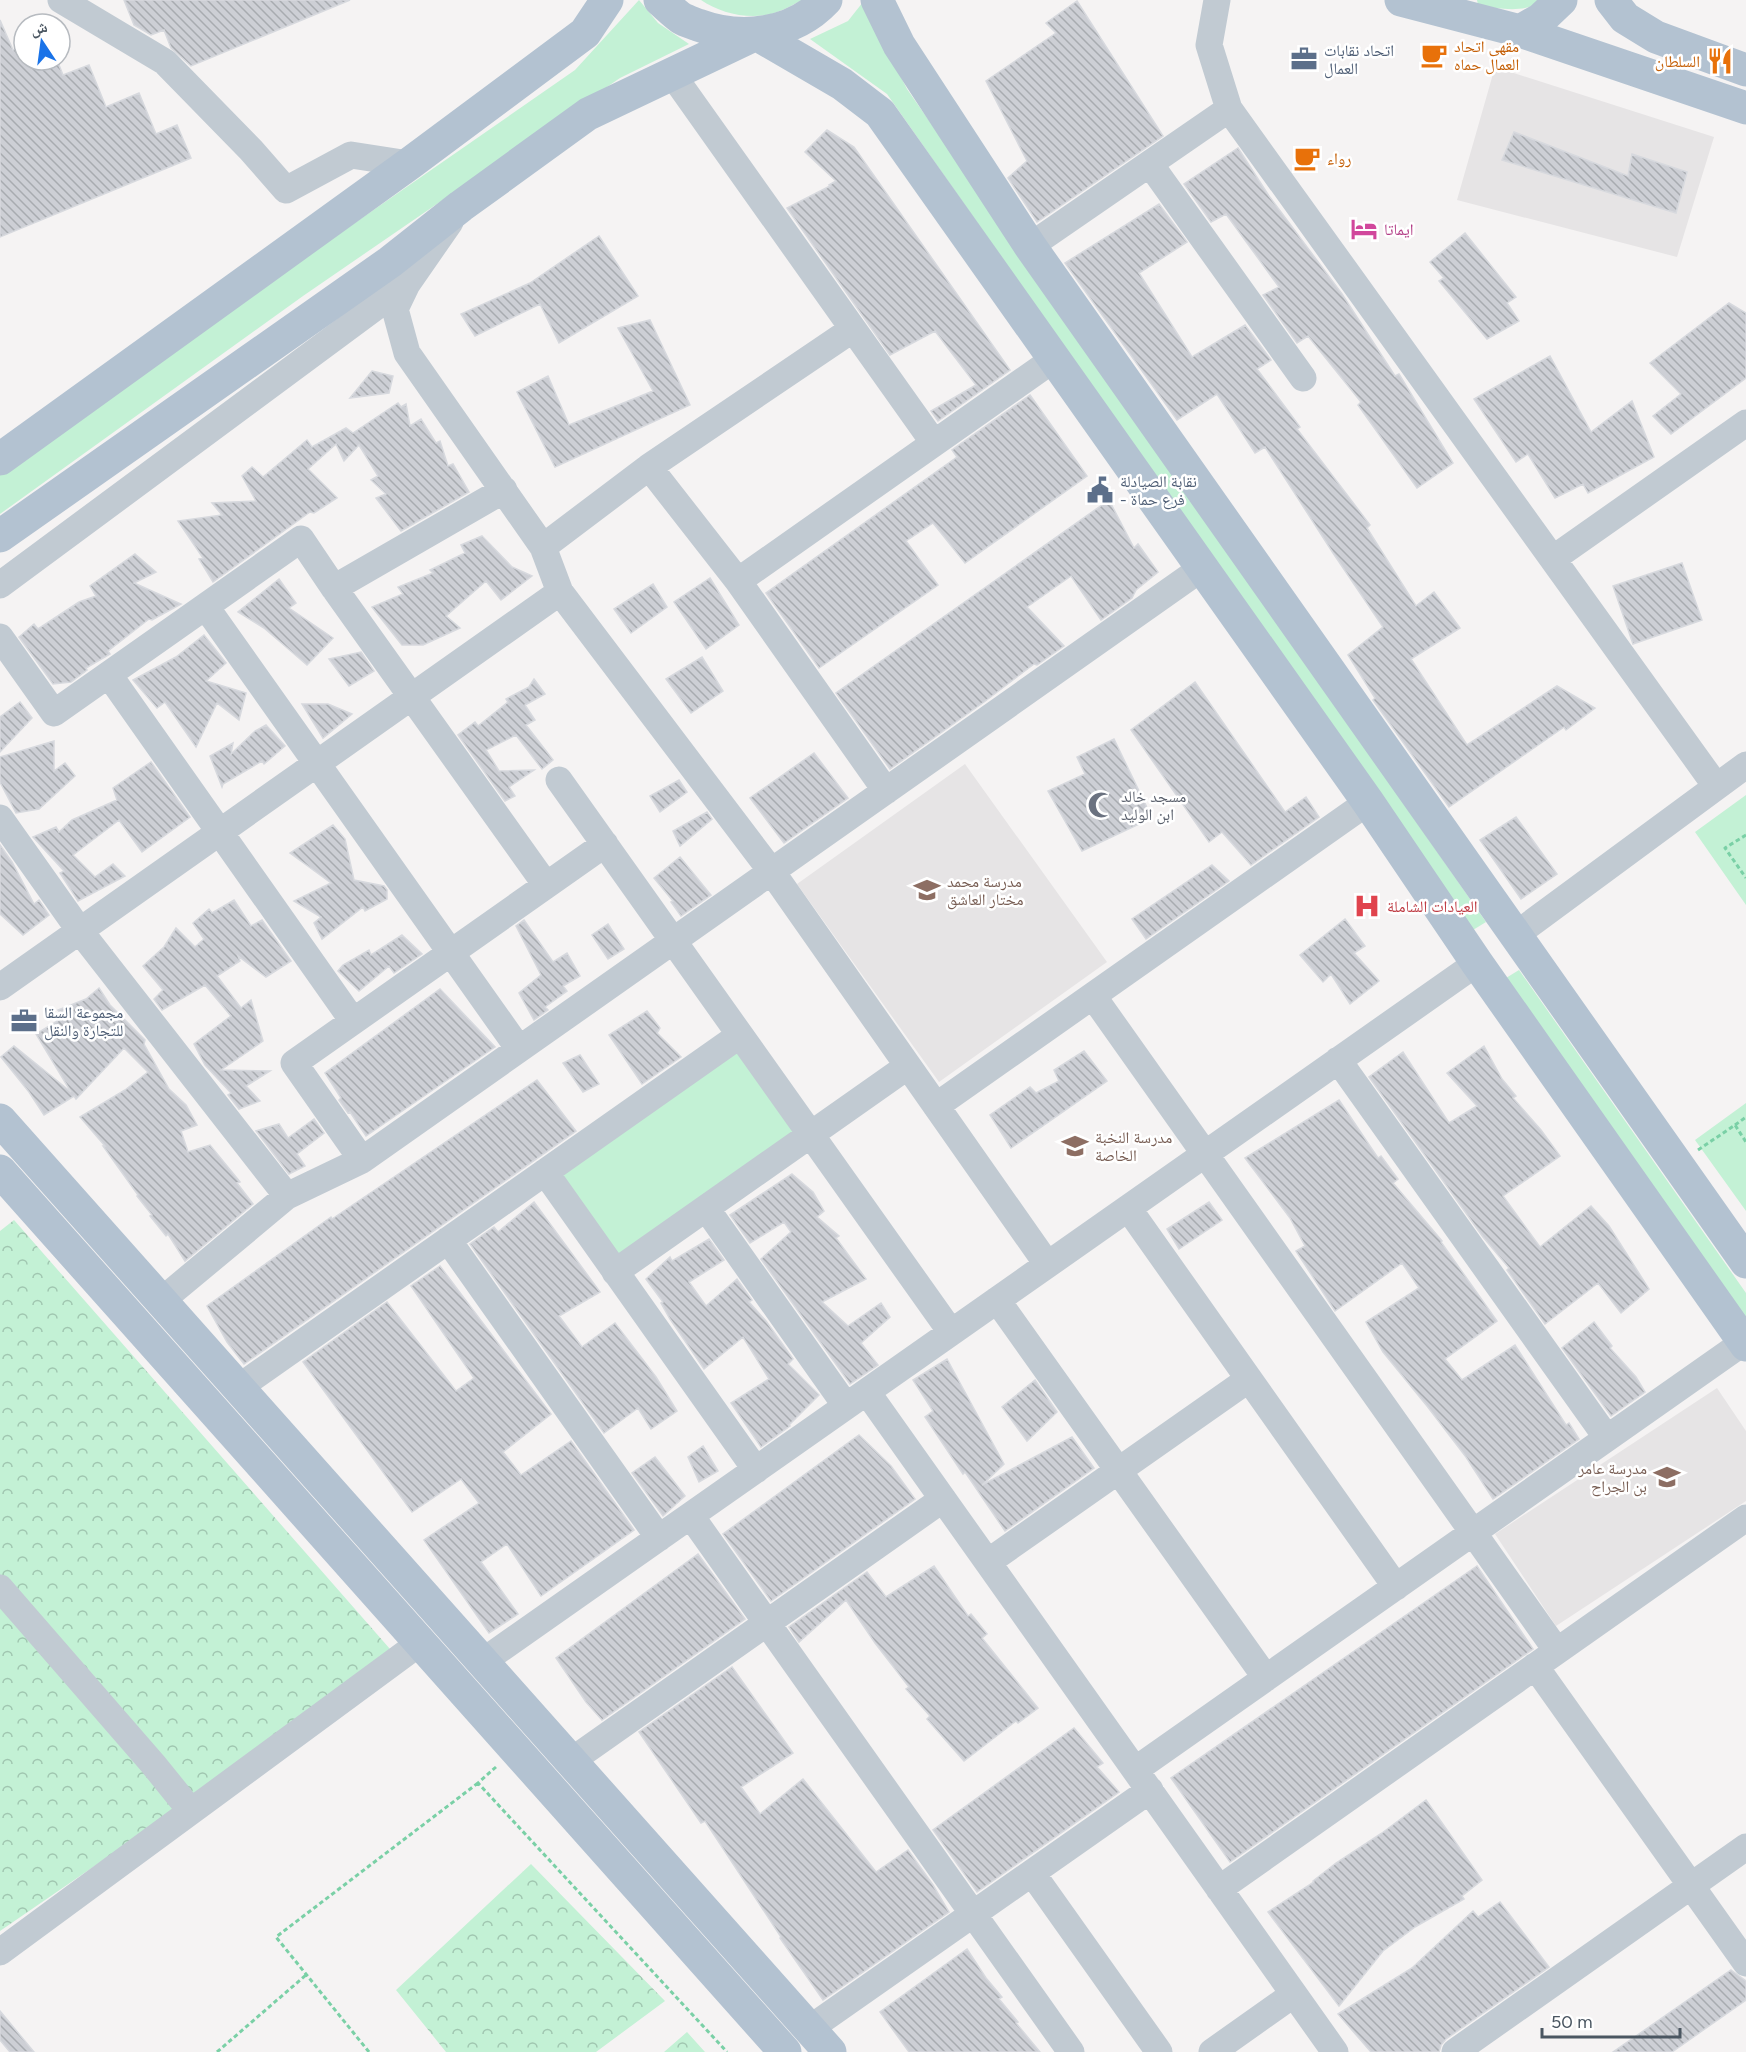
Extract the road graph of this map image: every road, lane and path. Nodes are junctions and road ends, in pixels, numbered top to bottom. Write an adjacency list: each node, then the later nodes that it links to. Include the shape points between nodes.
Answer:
1 (62, 0): 16 (street, via 165,62 286,190 351,155)
2 (607, 0): 16 (main road, via 585,33)
3 (660, 0): 11 (main road, via 683,19 718,32)
4 (826, 0): 11 (main road, via 789,26)
5 (877, 0): 19 (main road, via 899,45)
6 (1217, 0): 15 (street, via 1209,45)
7 (1401, 0): 10 (main road)
8 (1561, 0): 10 (main road, via 1541,19)
9 (1611, 0): 12 (main road, via 1625,18 1656,37)
10 (1520, 31): 14 (main road)
11 (756, 34): 13 (main road); 22 (main road, via 842,84 880,113)
12 (1746, 70)
13 (672, 74): 18 (main road, via 588,114); 21 (street)
14 (1746, 108)
15 (1230, 110): 17 (street); 31 (street)
16 (409, 164): 26 (main road)
17 (1150, 164): 19 (street); 23 (street)
18 (461, 206): 20 (street); 29 (main road, via 390,262)
19 (1030, 246): 55 (main road)
20 (407, 284): 28 (street, via 395,309 407,353); 34 (street)
21 (853, 329): 25 (street); 27 (street)
22 (1054, 358): 25 (street); 32 (main road)
23 (1302, 378)
24 (1746, 423): 31 (street)
25 (933, 443): 33 (street)
26 (0, 459)
27 (649, 467): 30 (street); 33 (street)
28 (504, 490): 30 (street); 35 (street)
29 (0, 536)
30 (543, 547): 36 (street)
31 (1554, 558): 44 (street)
32 (1202, 568): 45 (street); 46 (main road)
33 (738, 581): 45 (street)
34 (0, 585)
35 (334, 588): 37 (street, via 302,539); 40 (street)
36 (560, 592): 40 (street); 51 (street)
37 (206, 607): 39 (street); 41 (street)
38 (0, 637): 39 (street, via 54,713)
39 (109, 675): 48 (street)
40 (413, 697): 41 (street); 53 (street)
41 (317, 764): 48 (street); 57 (street)
42 (1746, 765): 44 (street)
43 (559, 780): 50 (street)
44 (1716, 786): 55 (street)
45 (886, 790): 51 (street)
46 (1368, 802): 58 (main road); 60 (street)
47 (0, 818): 54 (street)
48 (220, 833): 54 (street); 61 (street)
49 (1746, 835): 52 (path, via 1725,848)
50 (605, 844): 53 (street); 56 (street)
51 (771, 872): 56 (street); 65 (street)
52 (1746, 878)
53 (546, 885): 57 (street)
54 (80, 931): 59 (street); 77 (street)
55 (1514, 936): 58 (main road, via 1518,952 1509,967 1492,971); 74 (main road)
56 (673, 941): 62 (street); 63 (street)
57 (451, 952): 61 (street); 63 (street)
58 (1477, 963): 64 (street); 87 (main road)
59 (0, 987)
60 (1093, 996): 66 (street); 72 (street)
61 (354, 1021): 73 (street, via 294,1063)
62 (740, 1035): 70 (street); 76 (street)
63 (519, 1049): 73 (street)
64 (1338, 1060): 72 (street); 91 (street)
65 (908, 1066): 66 (street); 70 (street)
66 (936, 1106): 82 (street)
67 (1746, 1117): 69 (path)
68 (0, 1120): 85 (main road)
69 (1735, 1125): 71 (path); 74 (path)
70 (810, 1134): 78 (street); 86 (street)
71 (1746, 1142)
72 (1205, 1154): 79 (street); 97 (street)
73 (362, 1160): 77 (street)
74 (1677, 1164): 81 (main road)
75 (0, 1171): 103 (main road)
76 (544, 1172): 80 (street); 83 (street)
77 (287, 1196): 85 (street)
78 (706, 1208): 83 (street); 90 (street)
79 (1128, 1208): 82 (street); 88 (street)
80 (448, 1240): 89 (street); 98 (street)
81 (1746, 1262)
82 (1047, 1264): 84 (street)
83 (615, 1272): 92 (street)
84 (997, 1300): 86 (street); 93 (street)
85 (161, 1301): 89 (main road)
86 (951, 1332): 90 (street)
87 (1745, 1344): 91 (street)
88 (1249, 1379): 93 (street); 100 (street)
89 (238, 1388): 105 (main road)
90 (857, 1399): 92 (street); 94 (street)
91 (1606, 1438): 97 (street)
92 (756, 1470): 95 (street)
93 (1118, 1471): 99 (street); 106 (street)
94 (943, 1499): 99 (street); 102 (street)
95 (691, 1516): 98 (street); 102 (street)
96 (1746, 1518): 104 (street)
97 (1474, 1532): 100 (street); 104 (street)
98 (659, 1538): 105 (street)
99 (988, 1562): 109 (street)
100 (1396, 1587): 106 (street)
101 (0, 1588): 111 (street)
102 (767, 1624): 108 (street); 116 (street)
103 (421, 1642): 107 (main road); 111 (street)
104 (1546, 1658): 114 (street); 115 (street)
105 (482, 1662): 108 (main road)
106 (1266, 1678): 109 (street)
107 (515, 1749): 110 (path); 125 (main road)
108 (571, 1761): 121 (main road)
109 (1143, 1780): 113 (street); 115 (street)
110 (477, 1783): 119 (path, via 276,1937); 124 (path)
111 (191, 1811): 117 (street)
112 (1746, 1847): 114 (street)
113 (1032, 1873): 116 (street); 127 (street)
114 (1691, 1886): 118 (street); 130 (street)
115 (1219, 1889): 120 (street)
116 (974, 1915): 121 (street); 126 (street)
117 (0, 1952)
118 (1746, 1963)
119 (306, 1975): 122 (path); 123 (path)
120 (1294, 1994): 128 (street); 129 (street)
121 (820, 2040)
122 (217, 2052)
123 (369, 2052)
124 (727, 2052)
125 (785, 2052)
126 (1071, 2052)
127 (1159, 2052)
128 (1212, 2052)
129 (1335, 2052)
130 (1455, 2052)

